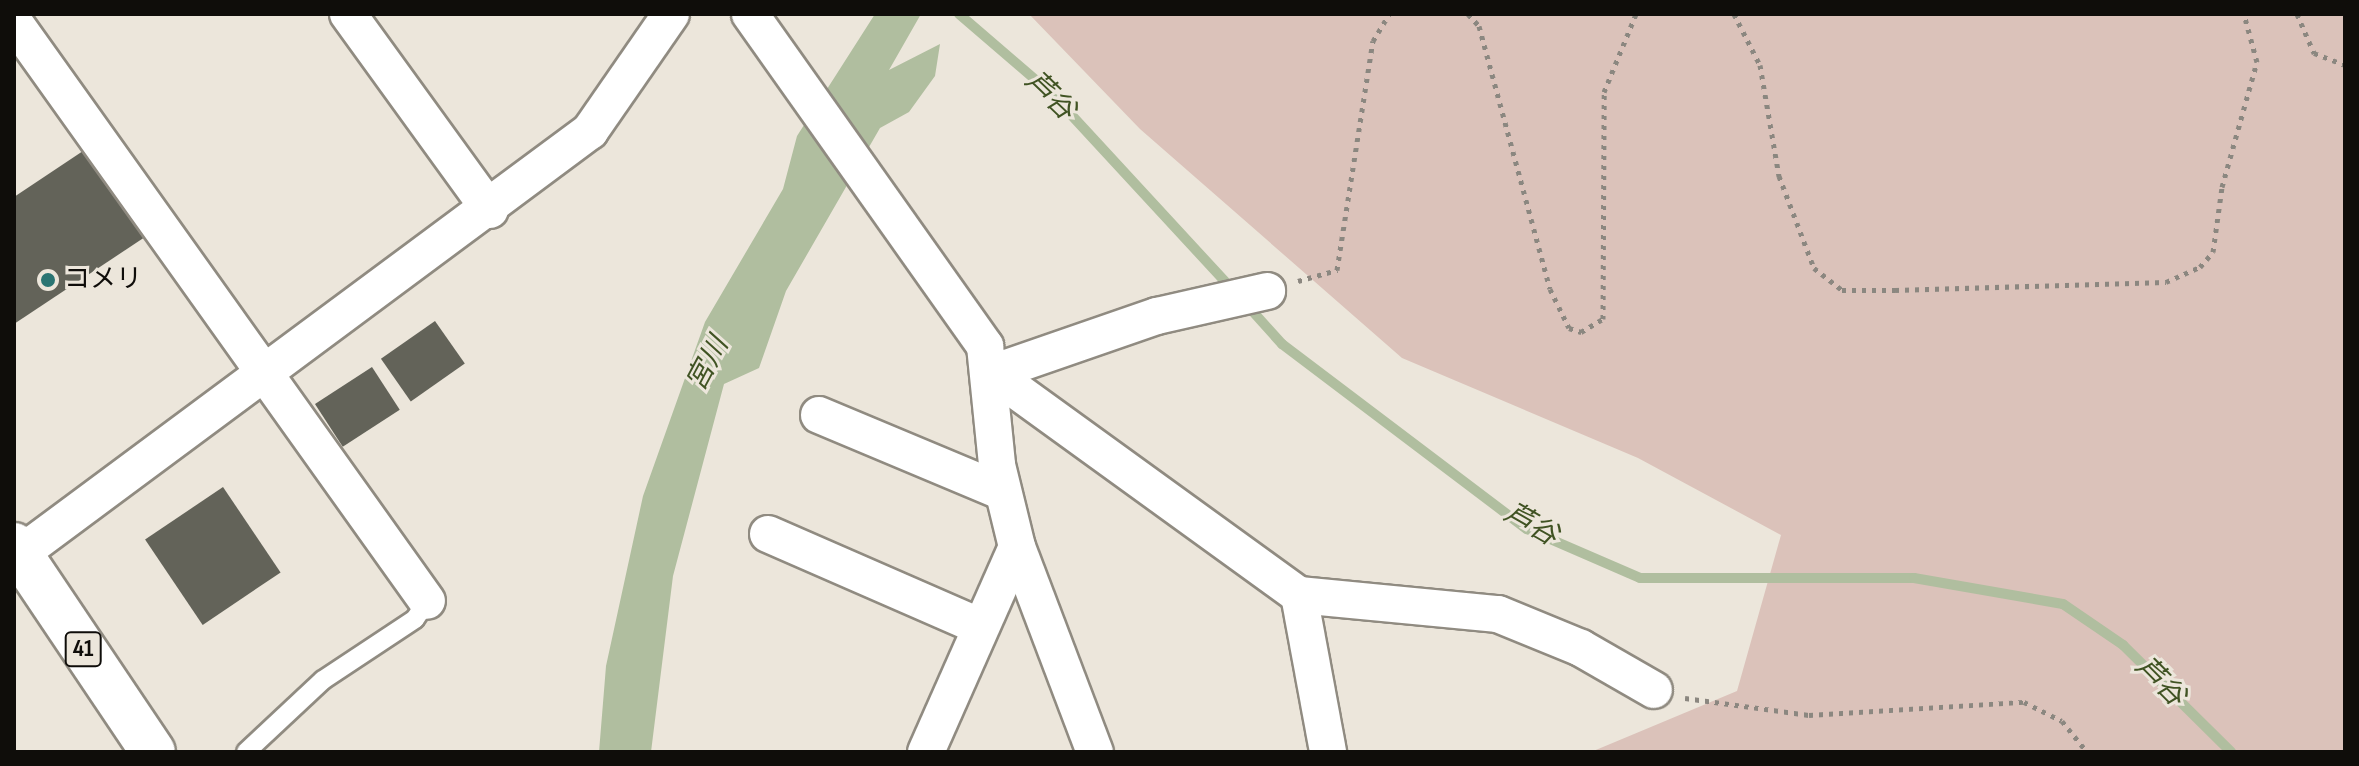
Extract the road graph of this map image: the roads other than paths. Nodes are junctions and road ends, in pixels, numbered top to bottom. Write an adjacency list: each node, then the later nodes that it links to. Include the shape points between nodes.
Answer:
1 (348, 14): 5 (street)
2 (671, 14): 5 (street, via 590,131)
3 (750, 14): 7 (street, via 968,315)
4 (14, 22): 8 (street)
5 (490, 210): 8 (street)
6 (1267, 291): 7 (street)
7 (992, 373): 10 (street); 14 (street)
8 (265, 374): 13 (street); 15 (street)
9 (819, 415): 10 (street)
10 (1003, 492): 12 (street)
11 (768, 534): 16 (street)
12 (1017, 547): 16 (street); 21 (street)
13 (17, 550): 18 (highway, 41)
14 (1299, 595): 17 (street, via 1498,614 1581,648); 22 (street)
15 (427, 601): 19 (lane, via 415,619 323,680)
16 (979, 626): 20 (street)
17 (1654, 690)
18 (153, 752)
19 (246, 752)
20 (926, 752)
21 (1095, 752)
22 (1328, 752)

